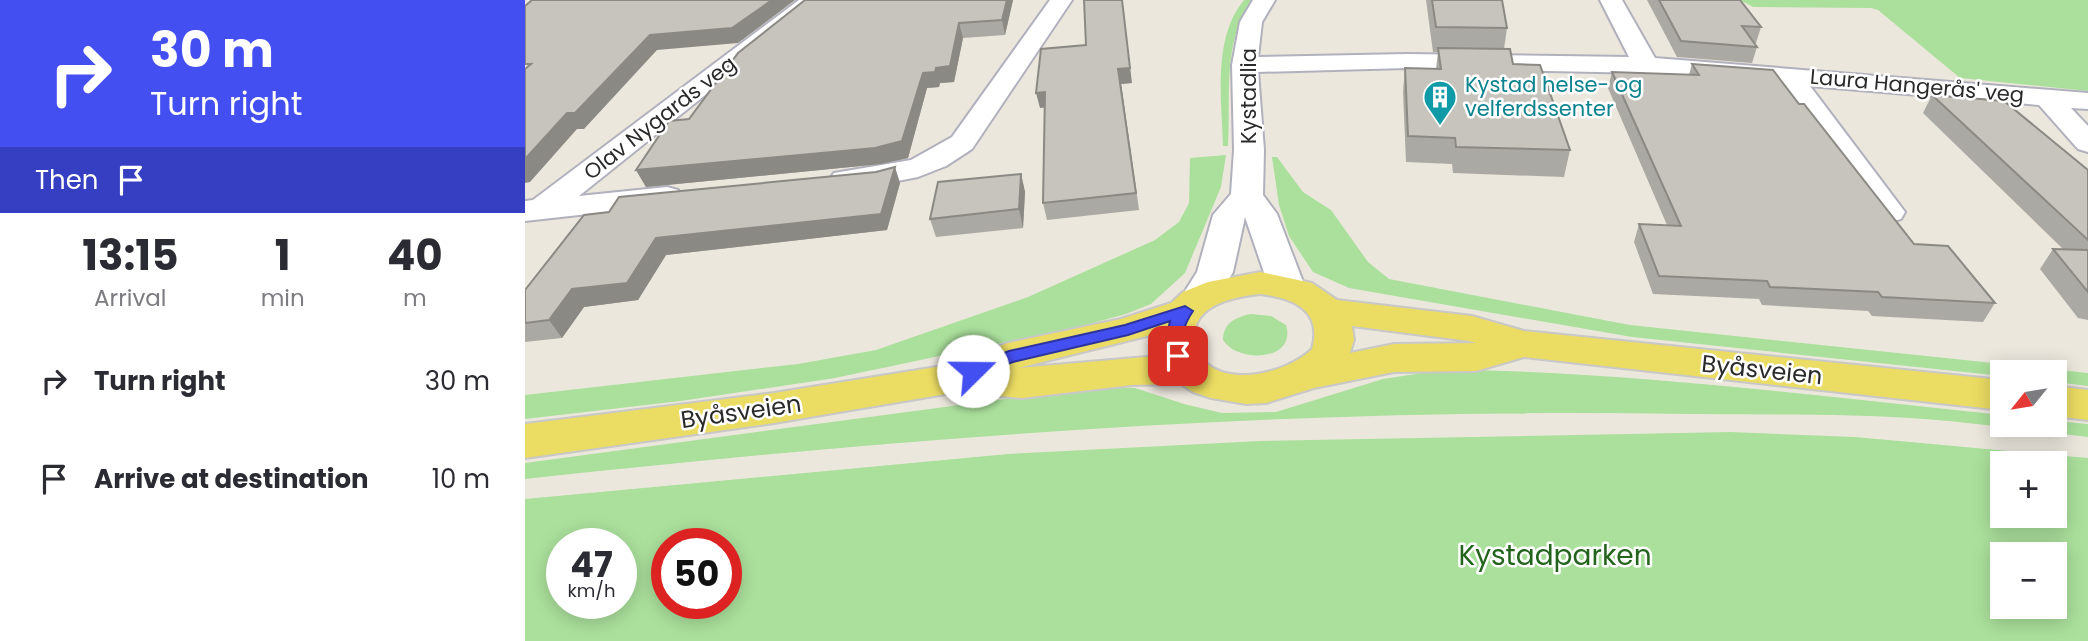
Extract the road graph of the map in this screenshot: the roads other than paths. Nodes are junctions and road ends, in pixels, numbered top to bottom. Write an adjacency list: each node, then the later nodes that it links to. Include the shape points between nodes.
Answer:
1 (813, 0): 14 (street, Olav Nygards veg)
2 (1061, 0): 11 (street, via 962,143 951,152 909,170)
3 (1264, 0): 5 (street, Kystadlia, via 1251,22)
4 (1611, 0): 6 (street)
5 (1245, 65): 6 (street, Laura Hangerås' veg, via 1407,61); 13 (street, Kystadlia)
6 (1646, 65): 7 (street, Laura Hangerås' veg)
7 (1788, 75): 8 (street, Laura Hangerås' veg); 15 (street, Laura Hangerås' veg)
8 (2047, 98): 9 (street, Laura Hangerås' veg); 10 (street, Laura Hangerås' veg)
9 (2088, 101)
10 (2088, 143)
11 (814, 183)
12 (691, 195): 14 (street, Olav Nygards veg)
13 (1247, 196): 16 (street, via 1261,214); 17 (street, via 1229,215 1215,272)
14 (533, 211)
15 (1888, 212)
16 (1287, 287): 17 (main road, via 1238,285); 18 (main road, via 1311,296)
17 (1192, 305): 20 (main road, via 1176,325 1174,340 1178,356); 22 (main road, Byåsveien, via 1128,330 1009,357)
18 (1328, 312): 19 (main road, Byåsveien, via 1472,329); 21 (main road, via 1336,330 1334,346)
19 (1523, 344): 21 (main road, Byåsveien, via 1476,357 1394,358); 23 (main road, Byåsveien)
20 (1190, 370): 21 (main road, via 1209,382 1246,389 1285,385); 22 (main road, Byåsveien, via 1132,371 1023,383)
21 (1308, 375)
22 (955, 378): 26 (main road, Byåsveien)
23 (1990, 394)
24 (2067, 402): 25 (main road)
25 (2088, 405)
26 (525, 441)

